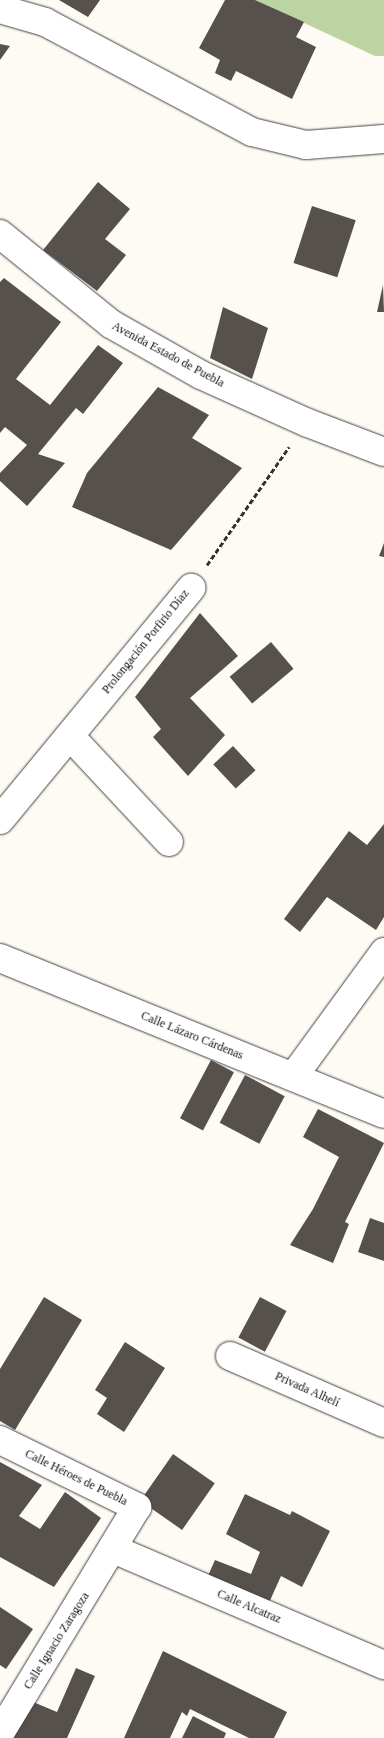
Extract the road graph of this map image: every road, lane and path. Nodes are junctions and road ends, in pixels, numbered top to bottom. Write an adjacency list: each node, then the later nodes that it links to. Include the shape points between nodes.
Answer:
1 (0, 9): 2 (street, via 45,22 252,132 306,145)
2 (384, 139)
3 (0, 234): 4 (street, Avenida Estado de Puebla, via 119,329 201,375 308,423)
4 (384, 452)
5 (282, 456): 6 (path, Prolongación Porfirio Díaz)
6 (190, 588): 7 (street, Prolongación Porfirio Díaz)
7 (70, 736): 8 (street, Prolongación Porfirio Díaz); 9 (street)
8 (0, 820)
9 (169, 842)
10 (384, 952): 12 (street)
11 (0, 958): 12 (street, Calle Lázaro Cárdenas)
12 (293, 1077): 13 (street, Calle Lázaro Cárdenas)
13 (384, 1114)
14 (230, 1356): 15 (street, Privada Alhelí)
15 (384, 1423)
16 (0, 1440): 17 (street, Calle Héroes de Puebla, via 137,1507)
17 (113, 1549): 18 (street, Calle Alcatraz); 19 (street, Calle Ignacio Zaragoza)
18 (384, 1665)
19 (0, 1733)

